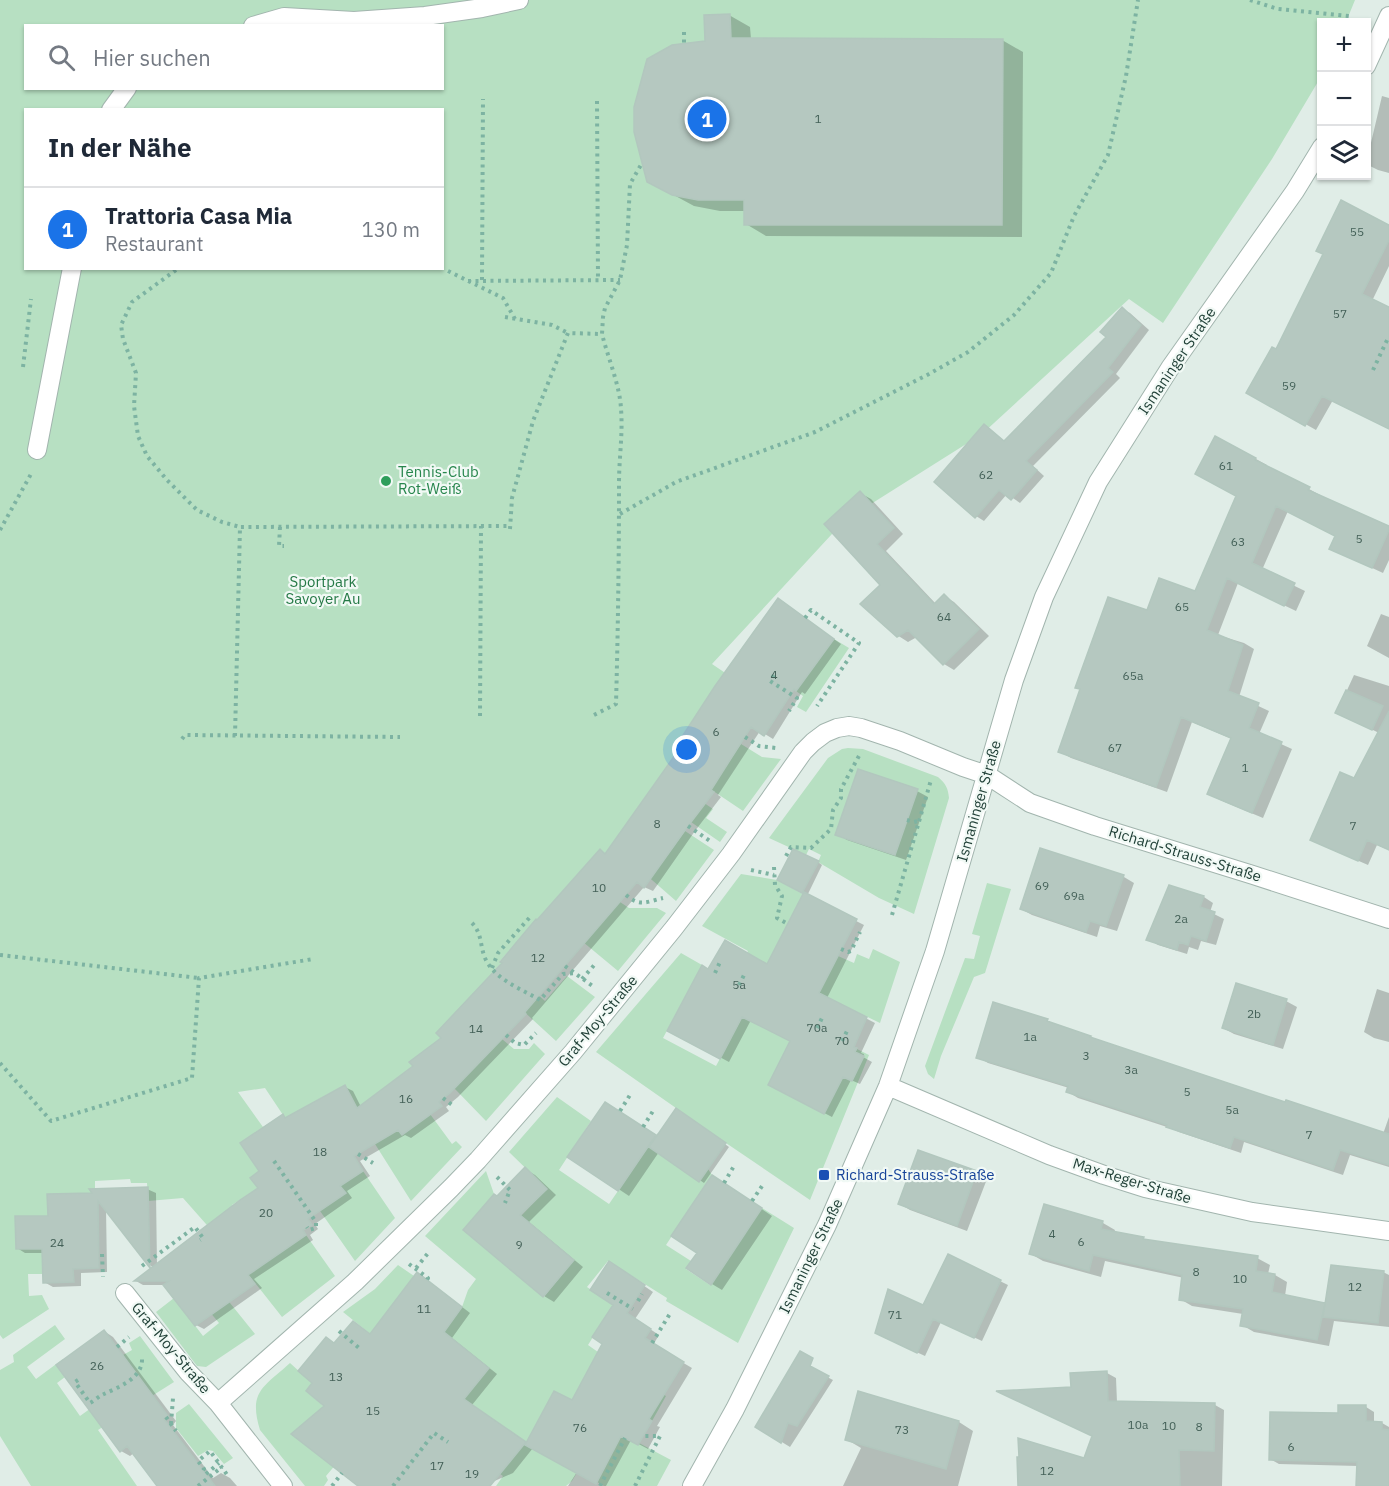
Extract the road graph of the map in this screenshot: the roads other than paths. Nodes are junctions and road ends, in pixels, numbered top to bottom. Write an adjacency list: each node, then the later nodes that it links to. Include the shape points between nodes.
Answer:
1 (519, 0): 3 (street, via 425,15 354,21 284,17)
2 (1388, 22): 4 (street)
3 (260, 24)
4 (1371, 56)
5 (126, 90): 6 (street)
6 (112, 108)
7 (1317, 155): 10 (street, Ismaninger Straße, via 1170,368 1098,482 1044,597 1014,680)
8 (72, 270): 9 (street)
9 (37, 450)
10 (987, 775): 11 (street, Richard-Strauss-Straße, via 1030,803); 12 (street, Ismaninger Straße, via 935,951); 15 (street, Graf-Moy-Straße, via 861,728 837,728 813,742 674,928 490,1146 355,1282)
11 (1389, 919)
12 (888, 1086): 13 (street, Max-Reger-Straße, via 1049,1155 1145,1188 1252,1212); 17 (street, Ismaninger Straße, via 827,1225)
13 (1389, 1231)
14 (125, 1293): 15 (street, Graf-Moy-Straße, via 188,1372)
15 (218, 1402): 16 (street, Graf-Moy-Straße)
16 (283, 1486)
17 (692, 1486)

